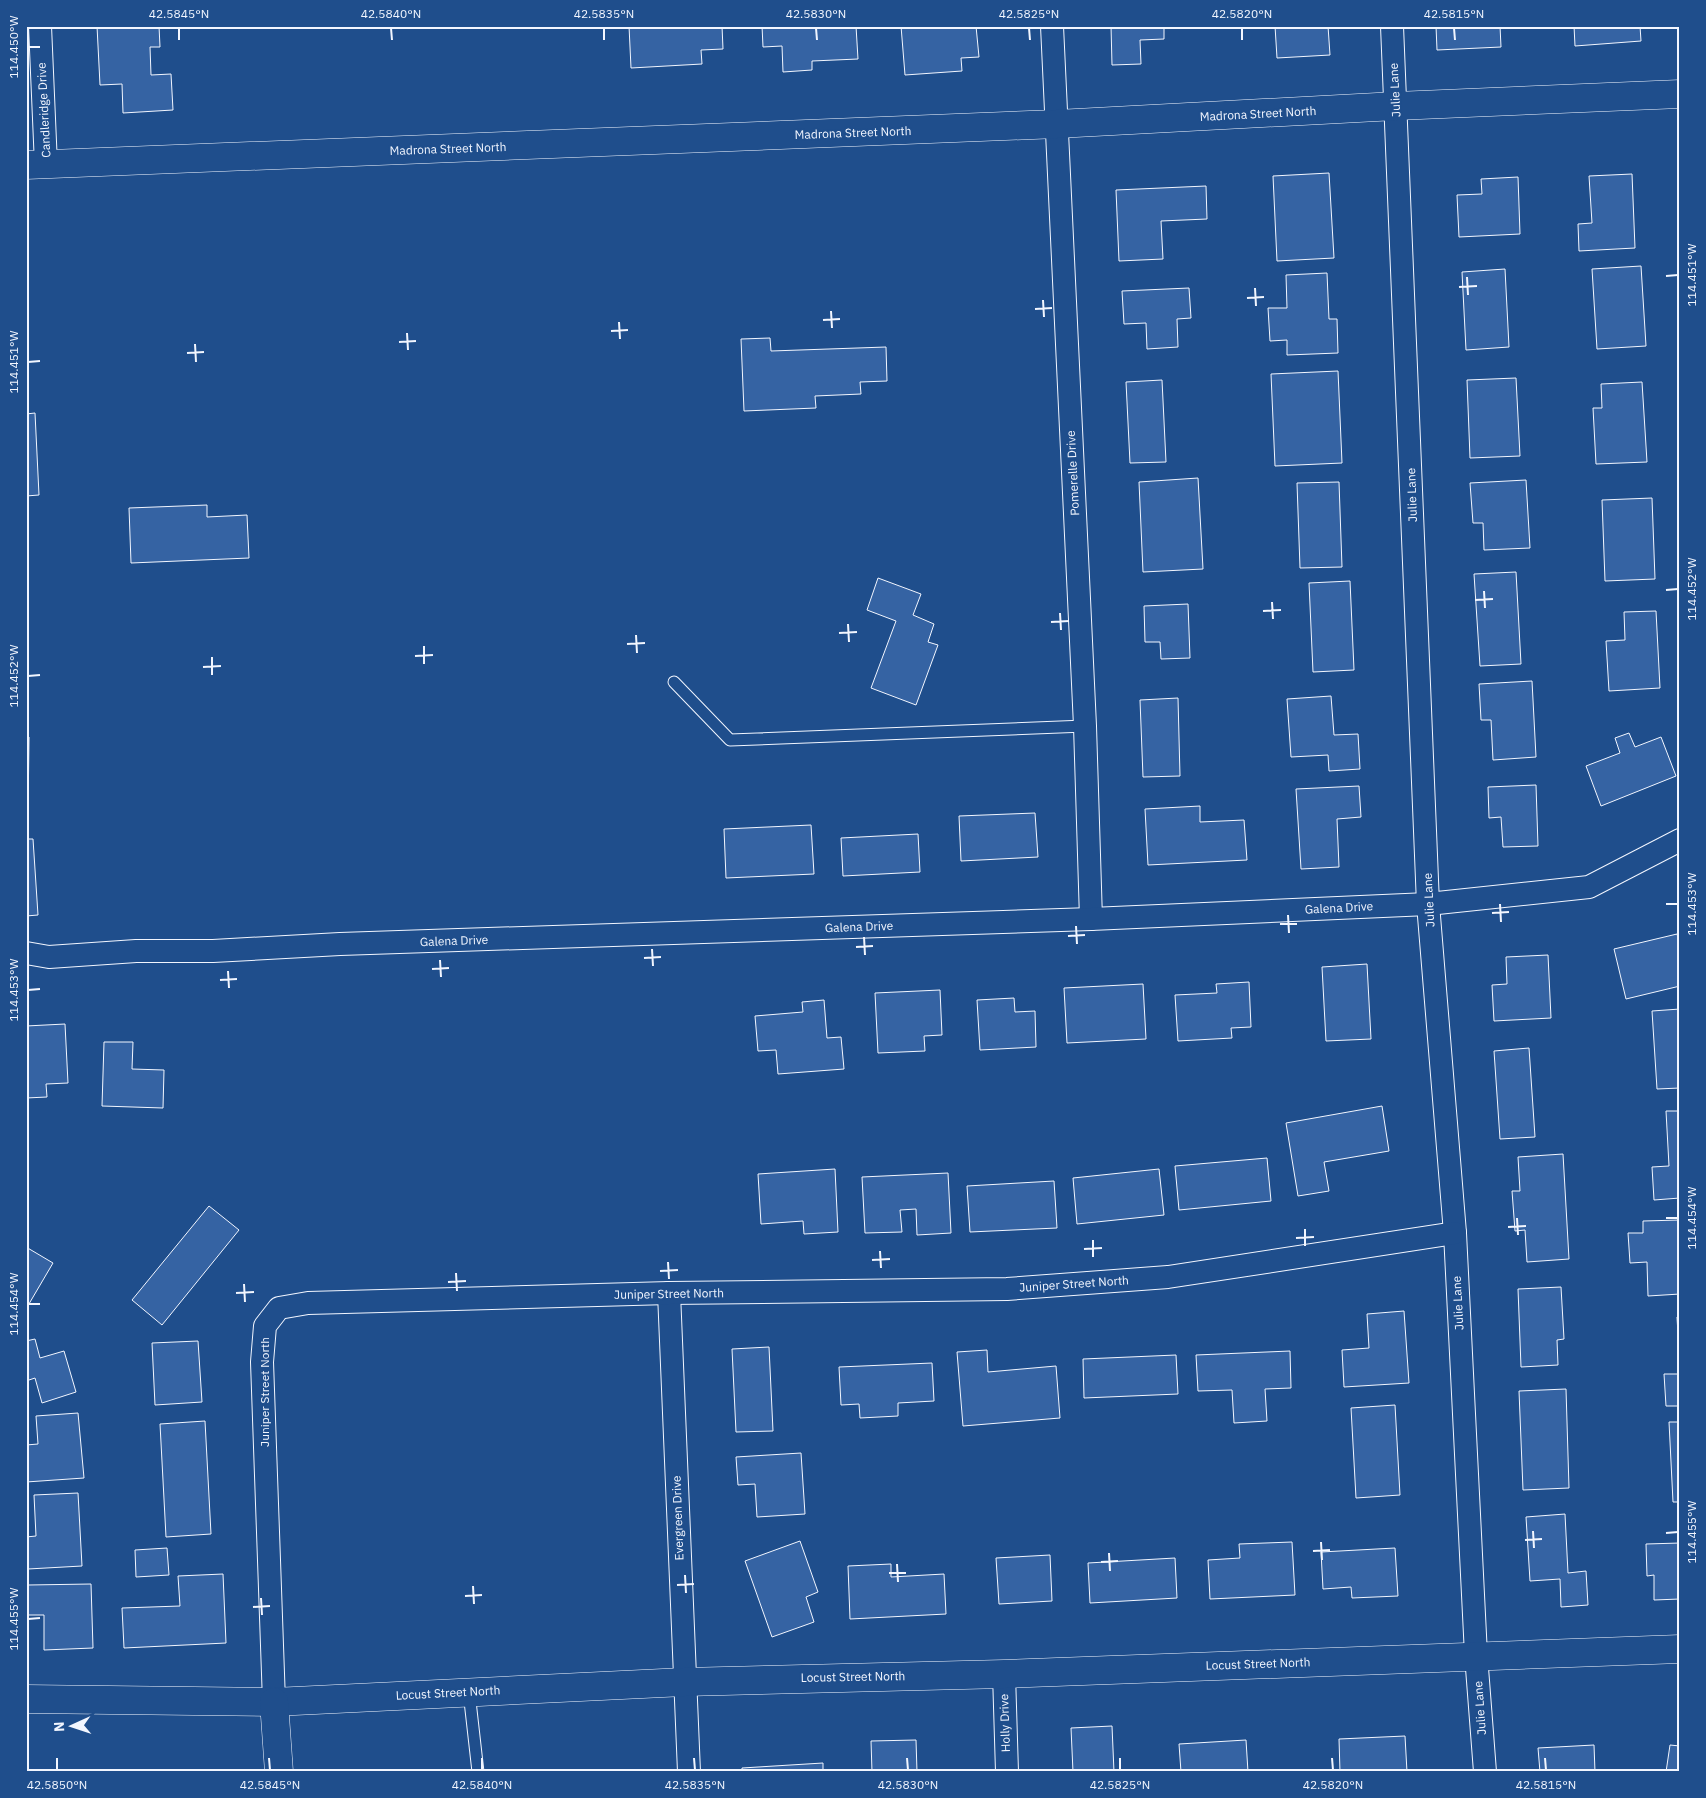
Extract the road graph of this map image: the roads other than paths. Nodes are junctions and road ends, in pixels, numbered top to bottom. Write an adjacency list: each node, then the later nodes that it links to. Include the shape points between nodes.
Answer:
1 (40, 26): 7 (street, Candleridge Drive)
2 (1052, 26): 6 (street, Pomerelle Drive)
3 (1392, 26): 5 (street, Julie Lane)
4 (1680, 94): 5 (street, Madrona Street North)
5 (1396, 106): 6 (street, Madrona Street North); 11 (street, Julie Lane)
6 (1057, 124): 7 (street, Madrona Street North); 9 (street, Pomerelle Drive)
7 (36, 165)
8 (674, 682): 9 (lane, via 730,740)
9 (1085, 726): 12 (street, Pomerelle Drive)
10 (1680, 840): 11 (street, Galena Drive, via 1589,887)
11 (1428, 904): 12 (street, Galena Drive); 14 (street, Julie Lane)
12 (1091, 919): 13 (street, Galena Drive, via 213,951 136,951 50,957)
13 (26, 953)
14 (1455, 1233): 15 (street, Juniper Street North, via 1168,1277 1007,1289); 17 (street, Julie Lane)
15 (669, 1293): 19 (street, Evergreen Drive); 22 (street, Juniper Street North, via 308,1303 279,1308 265,1326 262,1362)
16 (1680, 1649): 17 (street, Locust Street North)
17 (1476, 1655): 18 (street, Locust Street North); 27 (street, Julie Lane)
18 (1004, 1674): 19 (street, Locust Street North); 26 (street, Holly Drive)
19 (684, 1682): 20 (street, Locust Street North); 25 (street, Evergreen Drive)
20 (469, 1692): 22 (street, Locust Street North); 24 (lane)
21 (26, 1698): 22 (street, Locust Street North)
22 (274, 1702): 23 (street)
23 (279, 1772)
24 (478, 1772)
25 (689, 1772)
26 (1007, 1772)
27 (1485, 1772)

